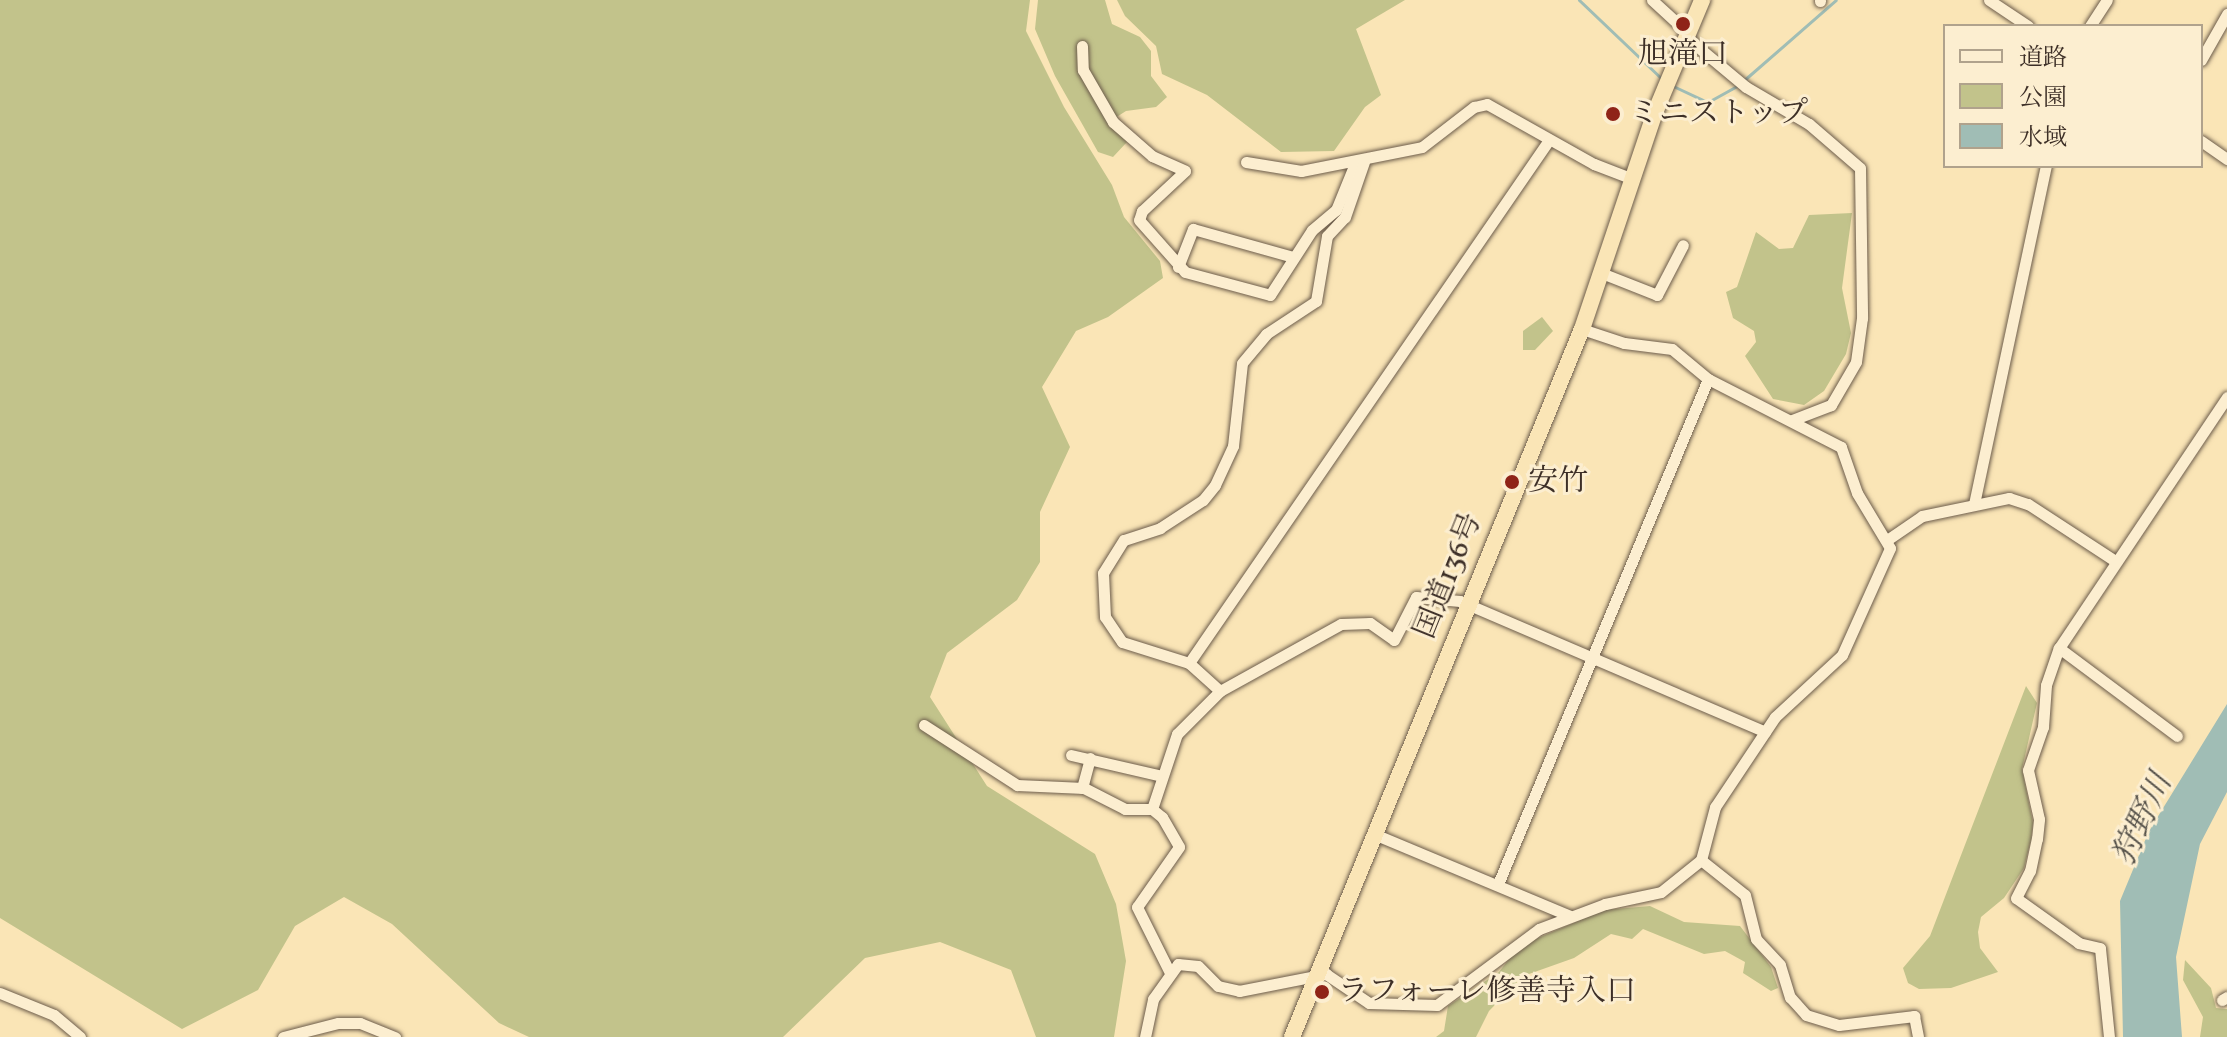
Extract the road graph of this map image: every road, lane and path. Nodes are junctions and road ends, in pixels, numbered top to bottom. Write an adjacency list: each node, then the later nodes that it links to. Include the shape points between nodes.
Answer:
1 (1652, 0): 8 (street)
2 (1702, 0): 8 (highway, 国道136号)
3 (1989, 0): 6 (street)
4 (2107, 0): 7 (street)
5 (2227, 14): 10 (street)
6 (2025, 24)
7 (2091, 24)
8 (1687, 35): 17 (highway, 国道136号); 25 (street, via 1746,87 1802,119 1860,168 1862,318 1856,362 1831,405)
9 (1082, 46): 20 (street, via 1083,70 1108,116 1152,156 1185,171 1139,216 1142,227)
10 (2203, 56)
11 (1549, 140): 14 (street, via 1487,104 1474,107 1428,145); 17 (street); 32 (street)
12 (2203, 142): 13 (street)
13 (2227, 159)
14 (1360, 160): 15 (street, via 1301,171); 19 (street, via 1336,210); 32 (street, via 1345,217 1327,236 1316,301 1266,334 1242,363 1233,446 1215,485 1203,500 1160,528 1124,540 1103,573 1105,617 1122,642)
15 (1246, 162)
16 (2046, 168): 26 (street)
17 (1633, 179): 21 (highway, 国道136号)
18 (1683, 245): 21 (street, via 1657,295)
19 (1293, 257): 20 (street, via 1266,296); 20 (street, via 1193,229)
20 (1178, 267)
21 (1604, 274): 22 (highway, 国道136号)
22 (1582, 329): 23 (street, via 1624,343 1672,349); 29 (highway, 国道136号)
23 (1708, 379): 25 (street); 31 (street)
24 (2227, 397): 28 (street)
25 (1791, 420): 27 (street, via 1841,447 1857,493)
26 (1974, 504): 27 (street, via 1922,516); 28 (street, via 2009,498 2028,504)
27 (1887, 540): 35 (street, via 1889,551 1842,655)
28 (2115, 561): 30 (street)
29 (1467, 606): 31 (street); 33 (street, via 1416,597 1394,640 1370,623 1341,624); 42 (highway, 国道136号)
30 (2059, 648): 36 (street); 55 (street, via 2028,770 2039,819 2035,856 2016,898 2079,943 2100,948)
31 (1591, 661): 35 (street); 44 (street)
32 (1189, 663): 33 (street)
33 (1220, 691): 39 (street, via 1182,726)
34 (924, 725): 40 (street, via 1017,785)
35 (1765, 732): 43 (street, via 1715,807)
36 (2177, 736)
37 (1071, 755): 38 (street)
38 (1090, 758): 39 (street); 40 (street)
39 (1162, 776): 41 (street)
40 (1082, 788): 41 (street, via 1125,809)
41 (1152, 809): 46 (street, via 1173,830 1179,847 1139,899 1137,913)
42 (1374, 834): 44 (street); 47 (highway, 国道136号)
43 (1701, 860): 45 (street, via 1653,896); 54 (street, via 1745,895 1756,939 1780,965 1790,997 1806,1015 1839,1025 1914,1016)
44 (1498, 884): 45 (street)
45 (1570, 916): 47 (street, via 1518,941 1437,1005 1369,1003 1332,976)
46 (1169, 971): 47 (street, via 1178,964 1192,964 1218,986 1239,991); 52 (street, via 1147,1014)
47 (1318, 973): 53 (highway, 国道136号)
48 (0, 993): 49 (street, via 54,1015)
49 (80, 1037)
50 (283, 1037): 51 (street, via 360,1023)
51 (395, 1037)
52 (1145, 1037)
53 (1292, 1037)
54 (1918, 1037)
55 (2109, 1037)

